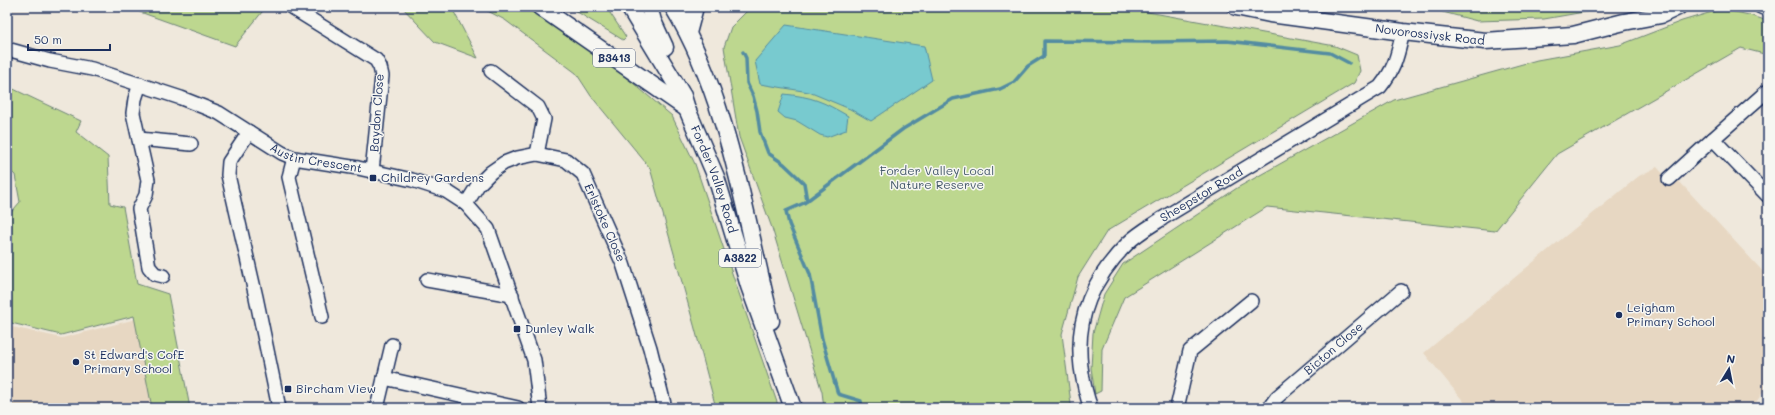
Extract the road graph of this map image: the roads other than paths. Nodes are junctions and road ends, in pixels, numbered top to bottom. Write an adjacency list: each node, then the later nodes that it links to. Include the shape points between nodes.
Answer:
1 (291, 7): 26 (street, Baydon Close, via 376,60 380,66 382,76)
2 (540, 7): 19 (main road, B3413)
3 (629, 7): 19 (main road, Forder Valley Road / A3822)
4 (649, 7): 19 (main road, via 653,21 681,79)
5 (672, 7): 14 (main road, Forder Valley Road / A3822)
6 (695, 7): 14 (main road)
7 (1236, 7): 13 (main road, Novorossiysk Road)
8 (1648, 7): 12 (main road, Novorossiysk Road)
9 (1678, 7): 12 (main road, Novorossiysk Road, via 1661,15)
10 (1762, 7): 11 (street)
11 (1768, 10)
12 (1624, 22): 13 (main road, Novorossiysk Road, via 1573,35 1493,40)
13 (1403, 32): 44 (street, Sheepstor Road, via 1396,63 1380,87 1163,218 1129,242 1118,254 1093,290 1082,321 1080,352)
14 (688, 33): 43 (main road, Forder Valley Road / A3822, via 701,60 718,108)
15 (7, 49): 17 (street, Austin Crescent, via 92,68)
16 (491, 71): 24 (street, via 538,107 544,119)
17 (140, 84): 20 (street, Austin Crescent, via 219,113); 21 (street, via 133,113)
18 (1766, 92): 22 (street)
19 (685, 102): 43 (main road, Forder Valley Road / A3822, via 716,177 749,286)
20 (248, 132): 25 (street, Austin Crescent); 38 (street, via 228,162 228,175)
21 (139, 139): 23 (street); 30 (street, via 148,180 146,195 139,209 147,259 155,274)
22 (1713, 139): 27 (street); 28 (street)
23 (190, 144)
24 (537, 154): 29 (street, Erlstoke Close, via 504,163 491,172); 42 (street, Erlstoke Close, via 566,160 583,174 623,264 650,348)
25 (294, 158): 26 (street, Austin Crescent); 35 (street, via 289,177)
26 (372, 171): 29 (street, Austin Crescent, via 446,191)
27 (1669, 179)
28 (1768, 196)
29 (466, 204): 33 (street, Austin Crescent, via 488,230)
30 (163, 276)
31 (427, 280): 33 (street)
32 (1401, 291): 46 (street, Bicton Close, via 1277,397)
33 (512, 295): 41 (street, Austin Crescent, via 534,360)
34 (1251, 300): 45 (street, via 1190,351)
35 (322, 317)
36 (392, 345): 37 (street)
37 (384, 378): 39 (street); 40 (street)
38 (279, 408)
39 (378, 408)
40 (518, 408)
41 (540, 408)
42 (665, 408)
43 (793, 408)
44 (1091, 408)
45 (1178, 408)
46 (1269, 408)

